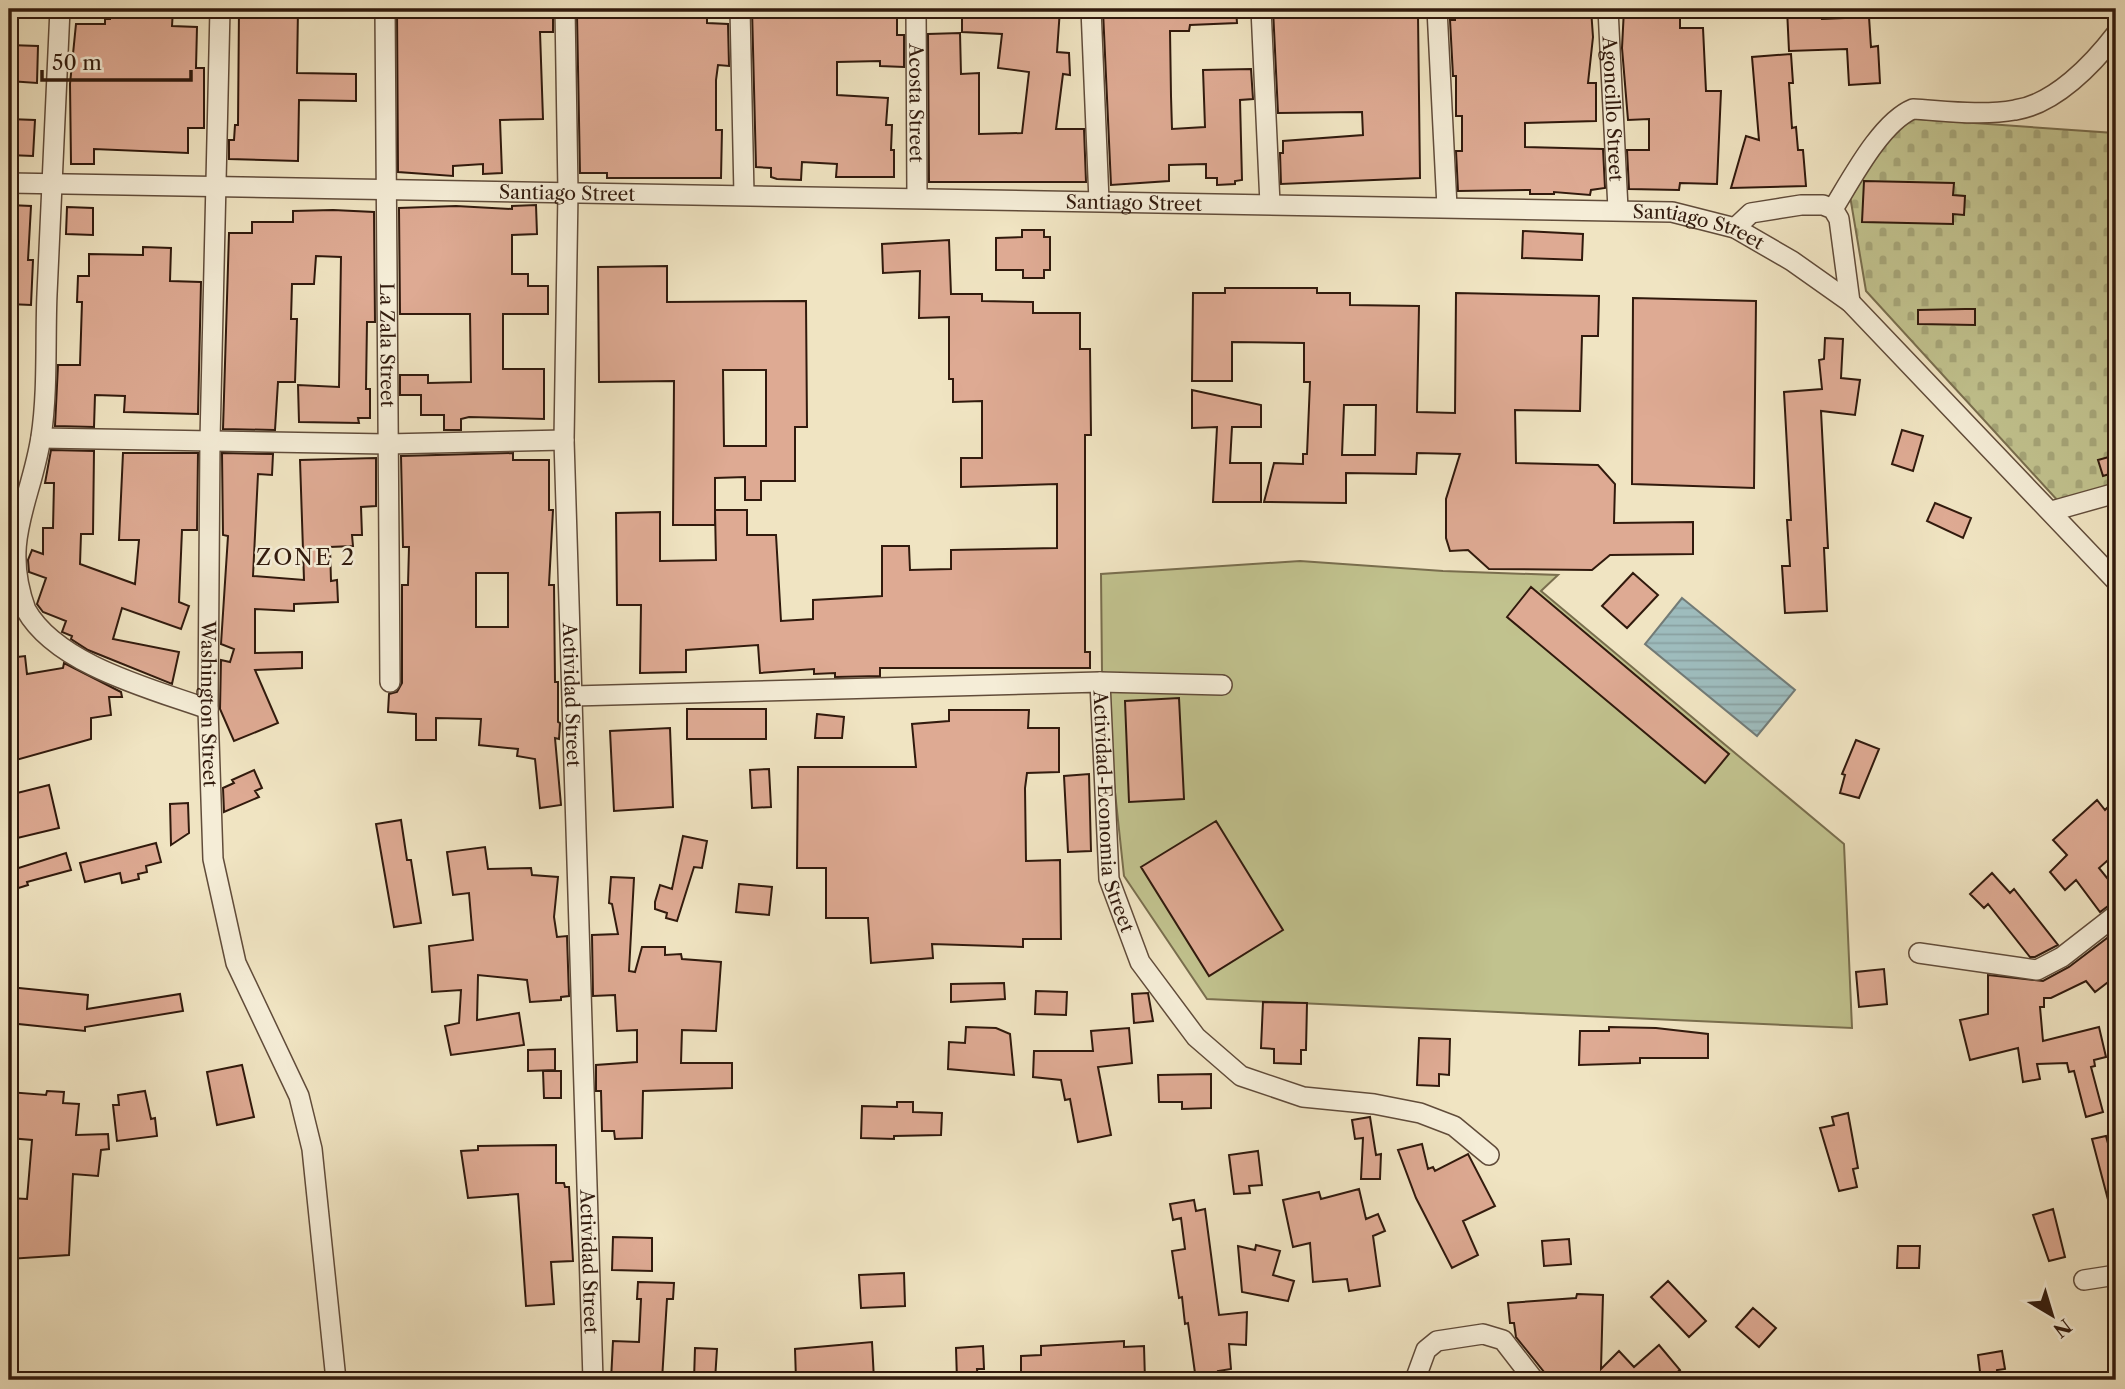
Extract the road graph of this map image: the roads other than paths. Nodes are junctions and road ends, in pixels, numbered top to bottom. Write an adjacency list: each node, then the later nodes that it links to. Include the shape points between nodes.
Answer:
1 (60, 9): 13 (street)
2 (220, 9): 14 (street, Washington Street)
3 (385, 9): 15 (street, La Zala Street)
4 (565, 9): 16 (street, Actividad Street)
5 (740, 9): 17 (street)
6 (916, 9): 18 (street, Acosta Street)
7 (1091, 9): 19 (street)
8 (1261, 9): 20 (street)
9 (1437, 9): 21 (street)
10 (1608, 9): 22 (street, Agoncillo Street)
11 (2116, 34): 23 (street, via 2096,61 2036,104 2015,110 1905,112 1874,146)
12 (9, 183): 13 (street, Santiago Street)
13 (52, 184): 14 (street, Santiago Street); 26 (street)
14 (218, 186): 15 (street, Santiago Street); 27 (street, Washington Street)
15 (385, 189): 16 (street, Santiago Street); 29 (street, La Zala Street)
16 (568, 192): 17 (street, Santiago Street); 28 (street, Actividad Street)
17 (744, 195): 18 (street, Santiago Street)
18 (917, 198): 19 (street, Santiago Street)
19 (1099, 201): 20 (street, Santiago Street)
20 (1270, 204): 21 (street, Santiago Street)
21 (1447, 206): 22 (street, Santiago Street)
22 (1618, 209): 24 (street, Santiago Street, via 1672,212)
23 (1833, 209): 24 (street, via 1801,205 1751,213); 25 (street, via 1839,219)
24 (1735, 228): 25 (street, Santiago Street)
25 (1850, 302): 31 (street, Santiago Street)
26 (41, 439): 27 (street); 37 (street, via 12,529 10,554 16,588 27,612 44,635 106,672)
27 (210, 440): 29 (street); 37 (street, Washington Street)
28 (565, 440): 29 (street); 36 (street, Actividad Street)
29 (387, 444): 33 (street, La Zala Street)
30 (2116, 493): 31 (street)
31 (2052, 511): 32 (street, Santiago Street)
32 (2116, 581)
33 (390, 682)
34 (1100, 682): 35 (street); 36 (street, Actividad-Economia Street); 40 (street, Actividad-Economia Street, via 1109,879 1140,962 1196,1037 1241,1076 1303,1097 1420,1113 1454,1126)
35 (1222, 685)
36 (573, 696): 44 (street, Actividad Street)
37 (208, 709): 43 (street, Washington Street, via 213,859 236,963 299,1096 312,1149)
38 (2116, 915): 39 (street, via 2062,957 2036,970)
39 (1919, 953)
40 (1489, 1155)
41 (2116, 1275): 42 (street)
42 (2084, 1280)
43 (336, 1380)
44 (593, 1380)
45 (1415, 1380): 46 (street, via 1426,1350 1437,1341 1483,1334 1503,1340)
46 (1534, 1380)

